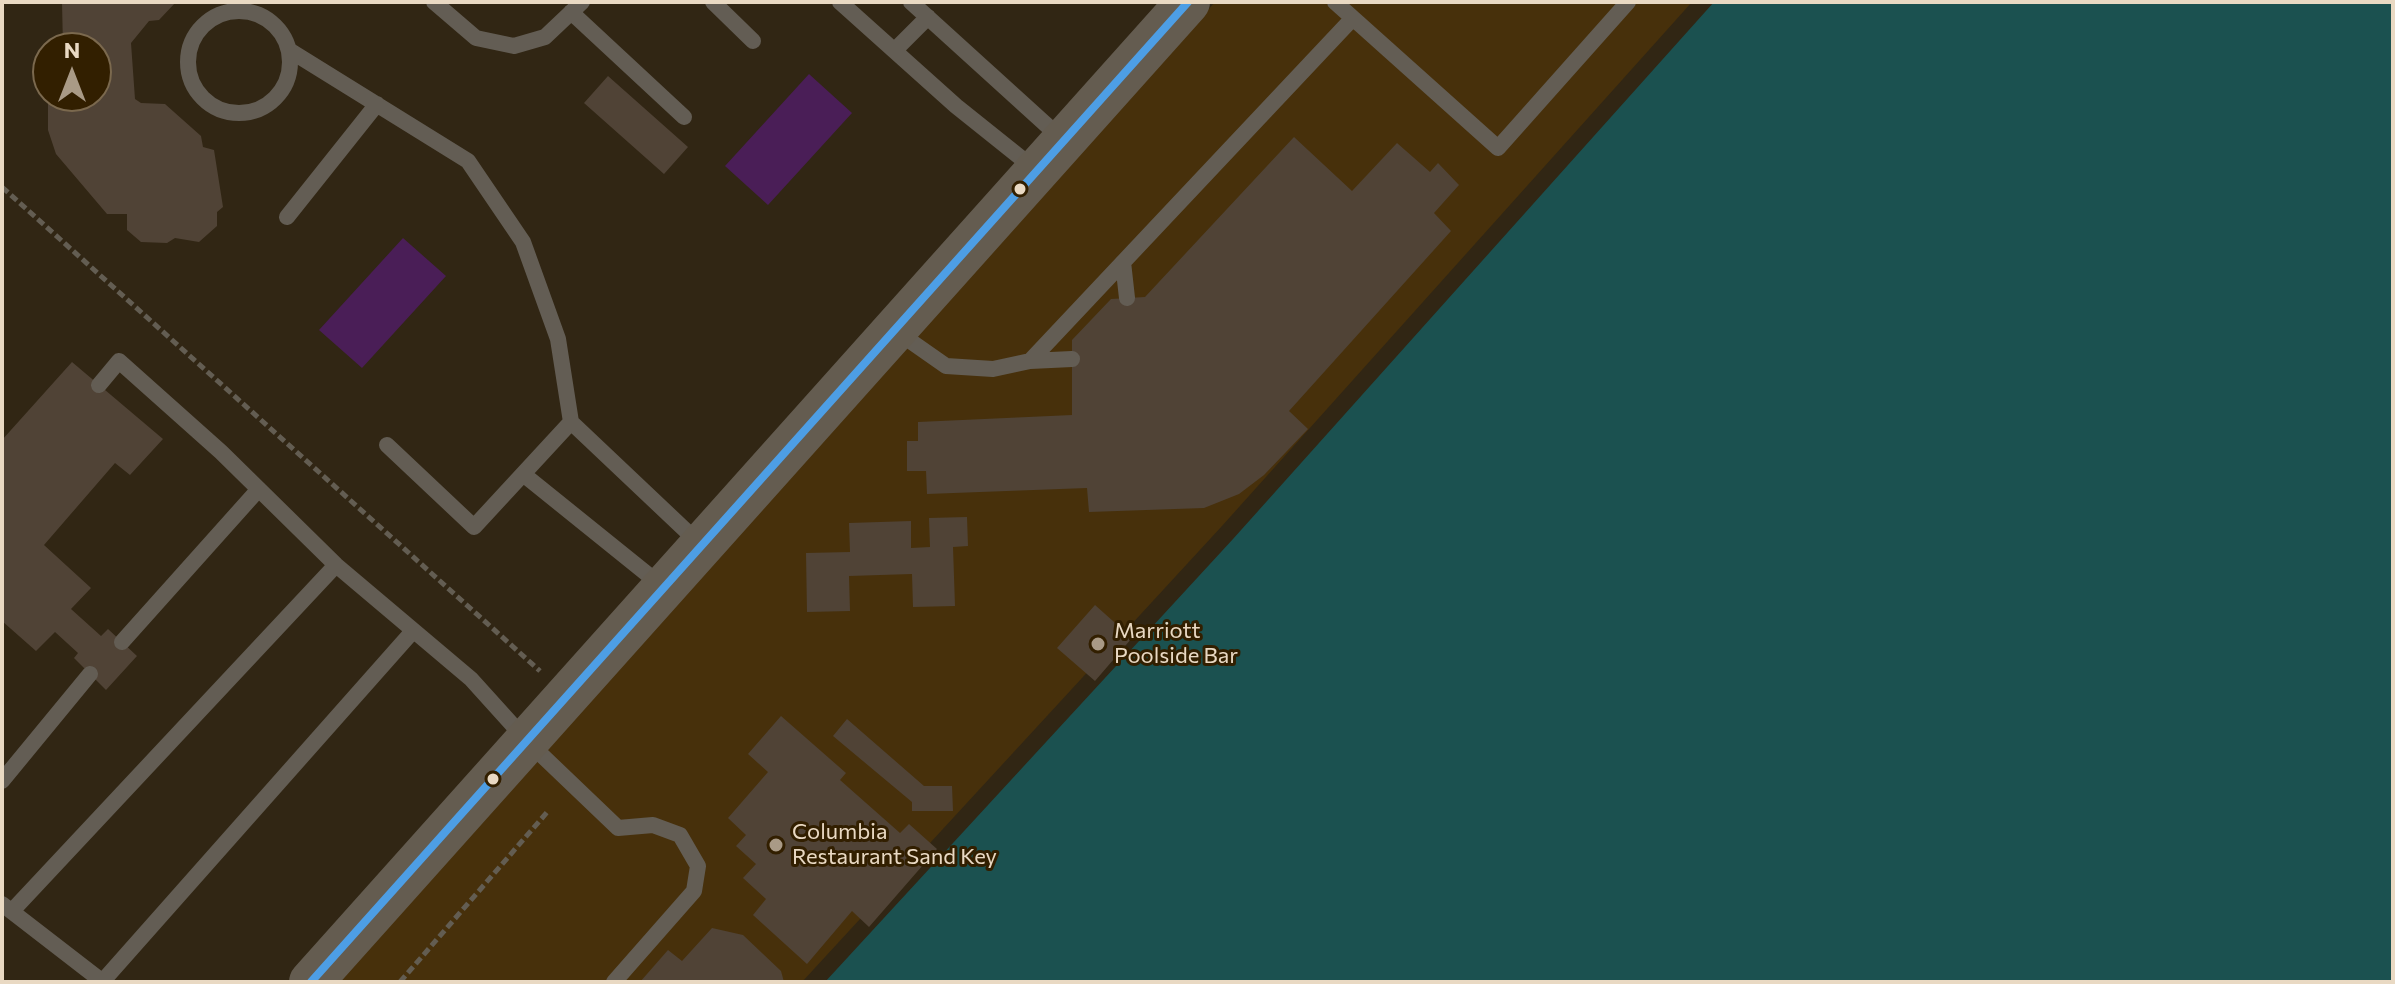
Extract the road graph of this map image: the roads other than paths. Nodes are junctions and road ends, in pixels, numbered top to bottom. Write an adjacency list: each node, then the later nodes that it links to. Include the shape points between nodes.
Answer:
1 (434, 2): 8 (lane, via 476,38 514,46 545,37)
2 (713, 2): 11 (lane)
3 (840, 2): 13 (lane)
4 (911, 2): 9 (lane)
5 (1188, 2): 16 (main road)
6 (1335, 2): 10 (lane)
7 (1628, 2): 10 (lane, via 1498,148)
8 (576, 7): 15 (lane)
9 (928, 17): 13 (lane); 16 (lane)
10 (1353, 18): 18 (lane)
11 (753, 41)
12 (289, 50): 12 (lane, via 270,21 255,13 229,12 205,23 194,36 187,70 202,99 232,113 249,113 271,102 287,83); 14 (lane)
13 (895, 50): 16 (lane)
14 (377, 104): 17 (lane); 24 (lane, via 468,161 523,242 558,339)
15 (684, 117)
16 (1051, 156): 20 (main road)
17 (287, 217)
18 (1123, 262): 19 (lane); 22 (lane)
19 (1127, 298)
20 (895, 330): 22 (lane, via 946,366 993,369); 28 (main road)
21 (1072, 359): 22 (lane)
22 (1030, 361)
23 (99, 385): 27 (lane, via 119,361)
24 (571, 422): 26 (lane); 28 (lane)
25 (387, 445): 26 (lane, via 474,527)
26 (523, 474): 30 (lane)
27 (258, 490): 29 (lane); 32 (lane)
28 (702, 546): 30 (main road)
29 (336, 565): 31 (lane); 36 (lane)
30 (665, 588): 34 (main road)
31 (413, 631): 34 (lane, via 471,679); 37 (lane)
32 (122, 642)
33 (90, 674): 35 (lane)
34 (527, 741): 38 (main road); 39 (lane, via 618,828 653,825 680,835 698,866 694,891)
35 (2, 781)
36 (5, 904): 37 (lane)
37 (103, 982)
38 (311, 982)
39 (614, 982)

